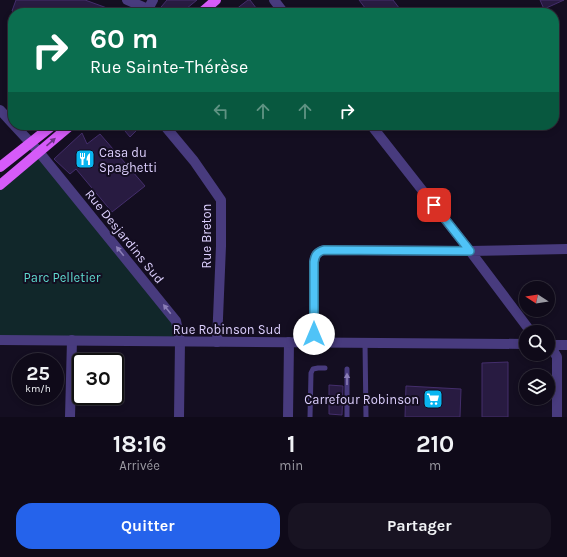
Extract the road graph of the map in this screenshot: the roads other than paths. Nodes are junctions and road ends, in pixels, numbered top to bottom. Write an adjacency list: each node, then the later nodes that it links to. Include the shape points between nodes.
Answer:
1 (128, 0): 4 (street)
2 (216, 0): 5 (main road)
3 (274, 0): 6 (street)
4 (149, 7)
5 (207, 8)
6 (280, 8)
7 (0, 110): 8 (street, Rue Desjardins Sud)
8 (8, 118)
9 (19, 130): 14 (street, Rue Desjardins Sud)
10 (46, 130): 14 (main road)
11 (65, 130): 15 (main road, one-way to 11)
12 (168, 130): 24 (street, Rue Breton, via 221,200)
13 (375, 130): 19 (street)
14 (30, 142): 15 (street, Rue Desjardins Sud); 16 (main road)
15 (39, 152): 17 (main road); 23 (street, Rue Desjardins Sud, one-way to 15, via 176,321)
16 (0, 167)
17 (0, 185)
18 (567, 249): 19 (street)
19 (470, 251): 20 (street); 26 (street, via 318,252 314,262)
20 (526, 325)
21 (0, 340): 22 (street, Rue Robinson Sud)
22 (72, 340): 23 (street, Rue Robinson Sud); 34 (street)
23 (180, 341): 24 (street, Rue Robinson Sud); 35 (street, Rue Desjardins Sud)
24 (217, 342): 25 (street, Rue Robinson Sud)
25 (289, 342): 26 (street, Rue Robinson Sud); 36 (street)
26 (314, 342): 27 (street, Rue Robinson Sud)
27 (365, 343): 28 (street, Rue Robinson Sud); 39 (lane)
28 (519, 344)
29 (555, 344): 30 (street)
30 (567, 345)
31 (555, 353): 40 (street, via 558,357)
32 (325, 368): 37 (lane, via 313,369 311,373)
33 (347, 369): 38 (lane, one-way to 33)
34 (70, 417)
35 (179, 417)
36 (288, 417)
37 (310, 417)
38 (347, 417)
39 (366, 417)
40 (557, 417)

